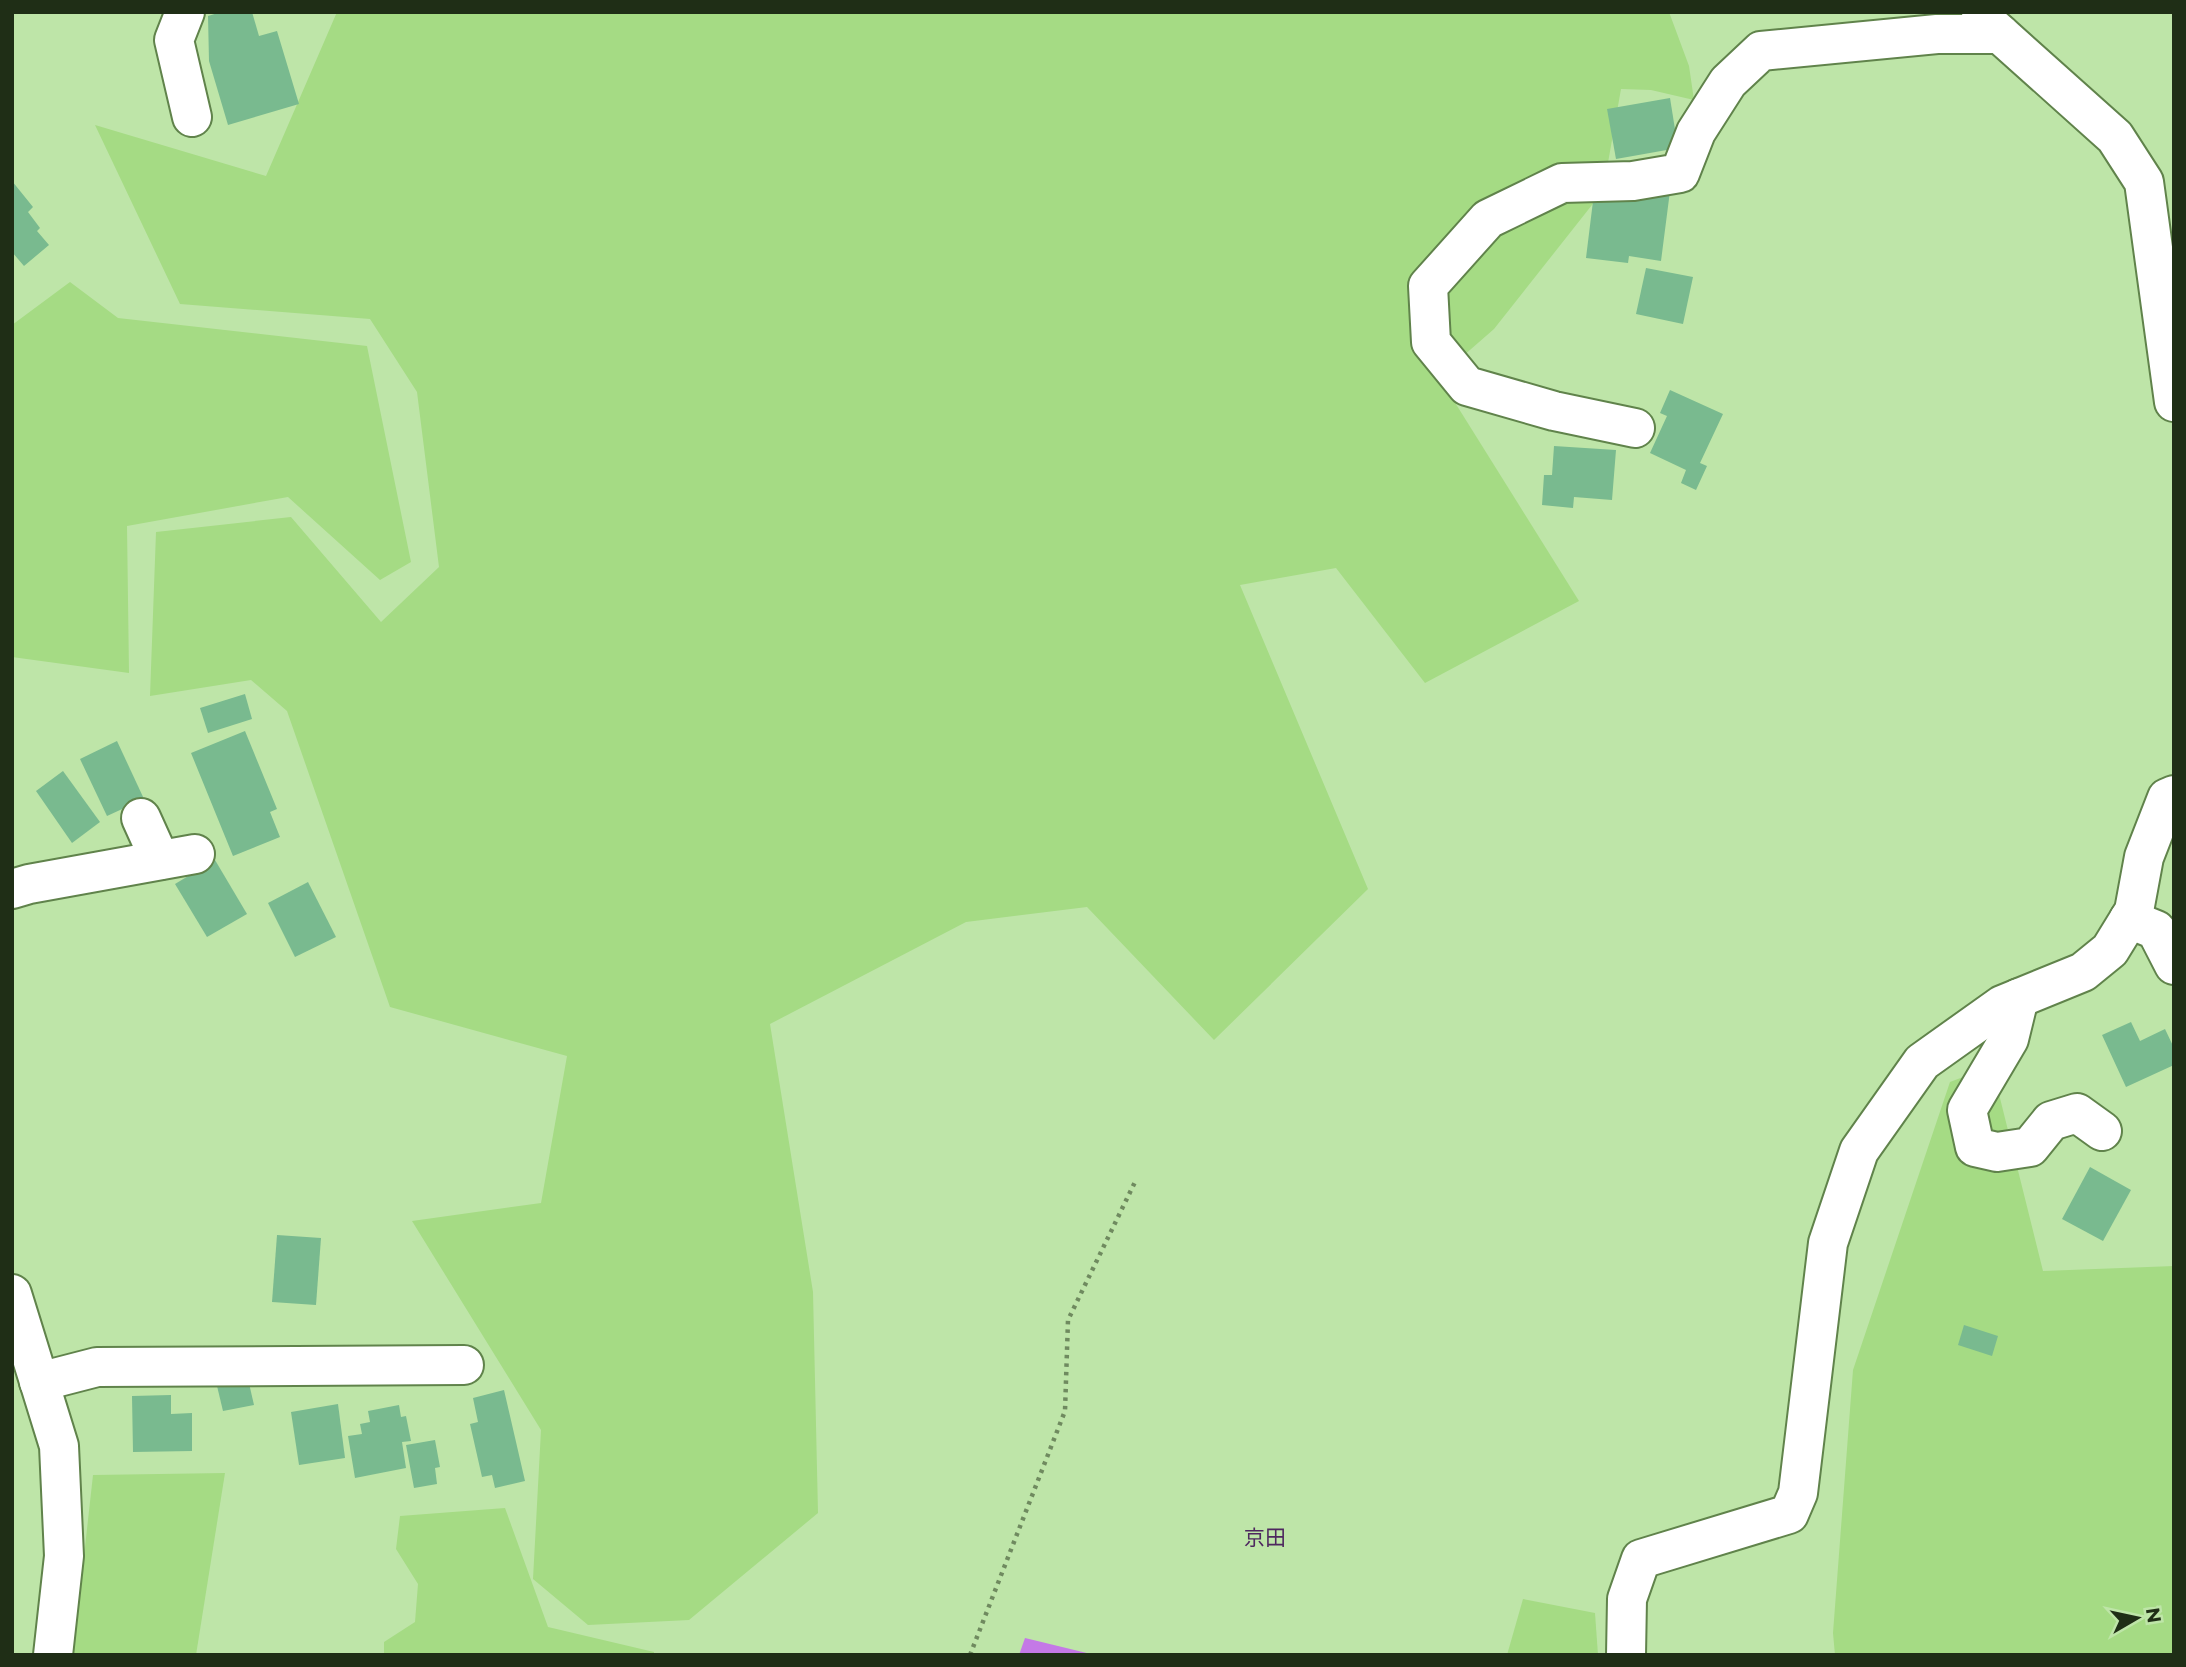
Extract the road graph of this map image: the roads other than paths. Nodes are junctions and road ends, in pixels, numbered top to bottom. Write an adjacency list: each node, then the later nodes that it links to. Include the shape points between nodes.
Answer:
1 (185, 12): 3 (street, via 174,40)
2 (1989, 23): 4 (street, via 2115,136 2144,182); 5 (street, via 1937,34 1761,51 1728,82 1696,132 1680,173 1633,181 1562,183 1488,219 1428,286 1431,342 1467,386)
3 (192, 117)
4 (2174, 402)
5 (1635, 428)
6 (2174, 795): 9 (street, via 2167,798 2144,857)
7 (141, 818): 8 (street, via 177,857)
8 (12, 890)
9 (2129, 919): 10 (street, via 2156,930); 11 (street, via 2110,950 2083,972)
10 (2174, 965)
11 (2019, 998): 12 (street, via 2009,1039 1967,1110 1975,1147 1997,1152 2030,1147 2051,1122 2077,1113); 17 (street, via 2002,1005 1922,1062 1859,1151 1828,1243 1798,1493 1788,1514 1641,1559 1627,1599)
12 (2102, 1132)
13 (12, 1294): 15 (street)
14 (464, 1364): 15 (street, via 97,1367)
15 (39, 1382): 16 (street, via 59,1446 64,1556)
16 (53, 1655)
17 (1626, 1655)

